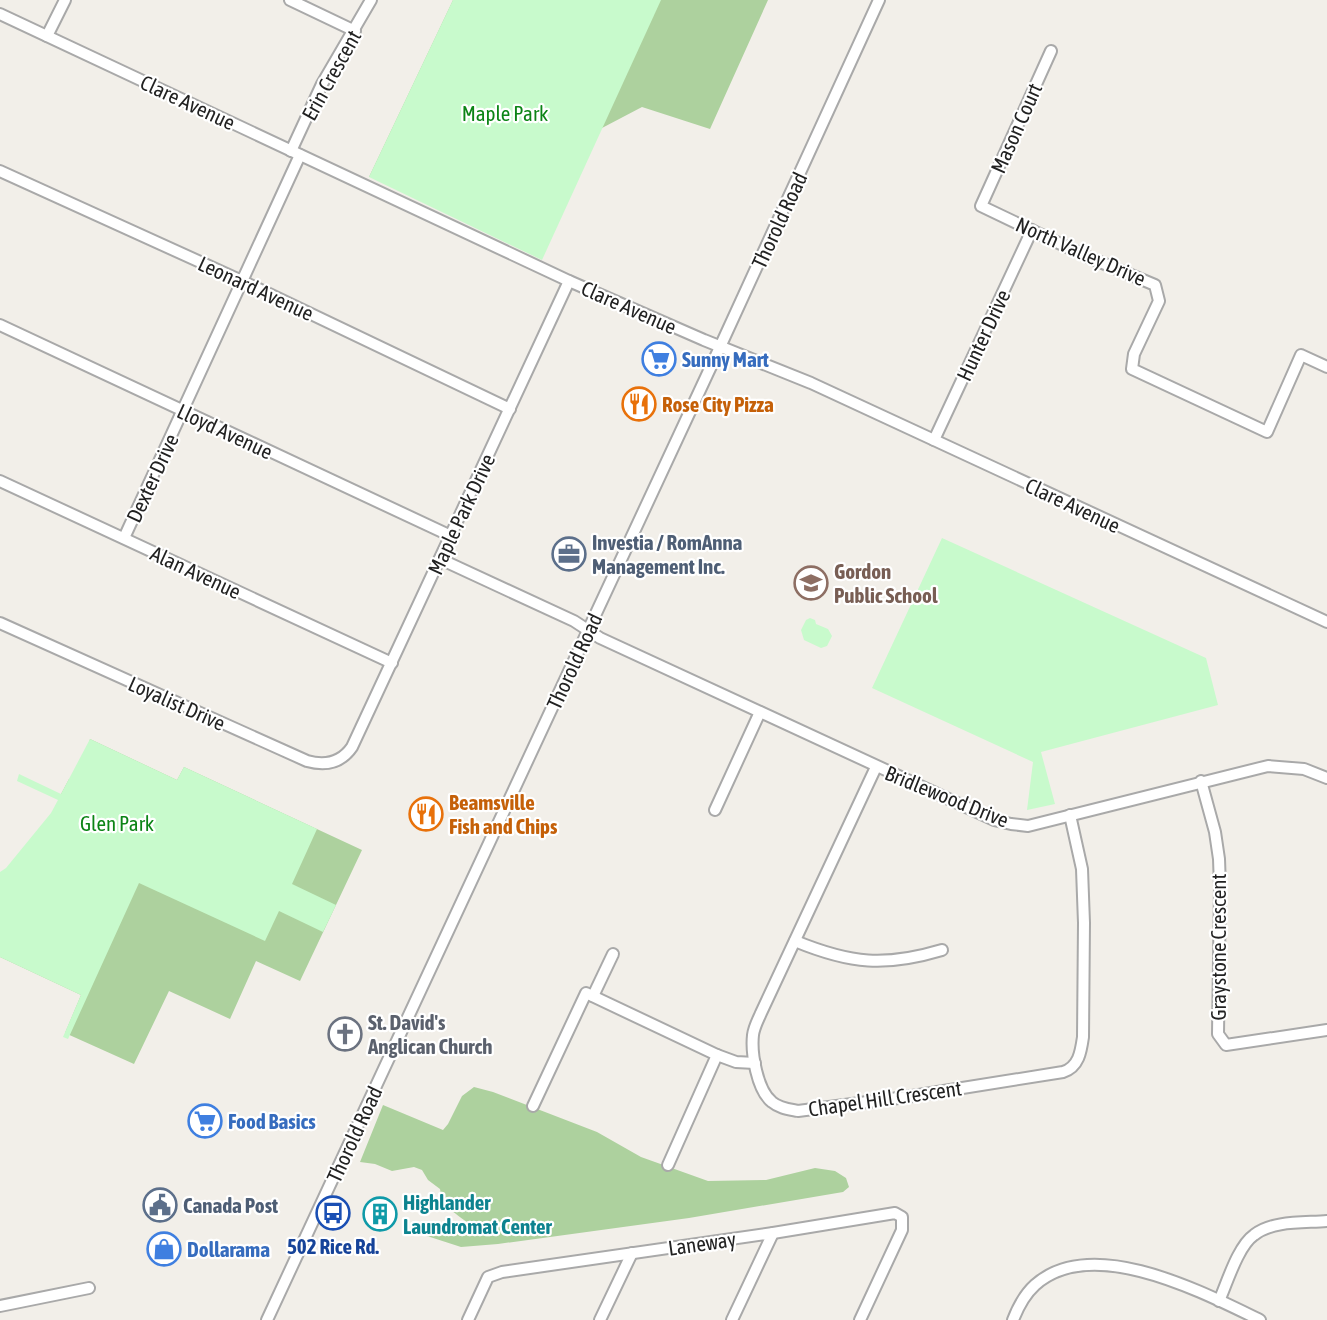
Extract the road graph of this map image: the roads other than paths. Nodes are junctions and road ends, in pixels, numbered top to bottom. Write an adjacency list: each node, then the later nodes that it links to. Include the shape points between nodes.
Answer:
1 (64, 0): 7 (street)
2 (290, 0): 6 (street)
3 (371, 0): 6 (street, Erin Crescent)
4 (879, 0): 16 (street, Thorold Road)
5 (0, 14): 7 (street, Clare Avenue)
6 (355, 30): 9 (street, Erin Crescent, via 322,84)
7 (47, 36): 9 (street, Clare Avenue)
8 (1051, 51): 11 (street, Mason Court)
9 (296, 153): 13 (street, Dexter Drive); 14 (street, Clare Avenue)
10 (0, 171): 13 (street, Leonard Avenue)
11 (981, 206): 12 (street, North Valley Drive)
12 (1032, 230): 17 (street, North Valley Drive, via 1155,285 1159,301 1134,354 1132,369 1267,432 1301,355); 20 (street, Hunter Drive)
13 (242, 281): 18 (street, Leonard Avenue); 19 (street, Dexter Drive)
14 (569, 281): 16 (street, Clare Avenue); 18 (street, Maple Park Drive)
15 (0, 325): 19 (street, Lloyd Avenue)
16 (720, 346): 20 (street, Clare Avenue); 27 (street, Thorold Road)
17 (1327, 367)
18 (510, 409): 22 (street, Maple Park Drive)
19 (182, 411): 22 (street, Lloyd Avenue); 23 (street, Dexter Drive)
20 (934, 440): 25 (street, Clare Avenue)
21 (0, 481): 23 (street, Alan Avenue)
22 (450, 537): 24 (street, Maple Park Drive)
23 (124, 538): 28 (street, Alan Avenue)
24 (440, 559): 27 (street); 28 (street, Maple Park Drive)
25 (1327, 622)
26 (0, 623): 30 (street, Loyalist Drive, via 307,761 333,762)
27 (588, 630): 29 (street, Bridlewood Drive); 51 (street, Thorold Road)
28 (392, 663): 30 (street, Maple Park Drive)
29 (760, 712): 31 (street, Bridlewood Drive); 34 (street)
30 (352, 747)
31 (876, 766): 35 (street, Bridlewood Drive, via 1002,822 1028,826); 36 (street, Chapel Hill Crescent)
32 (1327, 778): 33 (street, Bridlewood Drive, via 1304,770 1268,766)
33 (1201, 781): 35 (street, Bridlewood Drive); 40 (street, Graystone Crescent, via 1219,859 1218,1034 1226,1045)
34 (715, 810)
35 (1070, 815): 42 (street, Chapel Hill Crescent, via 1082,869 1084,923 1083,1036 1081,1055 1072,1067 906,1097 798,1111 783,1109 771,1101 763,1090)
36 (795, 941): 37 (street, via 839,957 870,962 904,960); 42 (street, Chapel Hill Crescent, via 756,1024)
37 (942, 950)
38 (613, 954): 39 (street)
39 (593, 996): 41 (street); 43 (street, via 586,993)
40 (1327, 1030)
41 (717, 1055): 42 (street); 44 (street)
42 (755, 1063)
43 (533, 1106)
44 (668, 1165)
45 (1327, 1221): 49 (street, via 1281,1225 1252,1236 1243,1247)
46 (773, 1233): 47 (street, Laneway); 54 (street); 55 (street, Laneway, via 895,1213 902,1218 902,1230)
47 (632, 1253): 52 (street, Laneway, via 488,1276); 53 (street)
48 (89, 1288): 50 (street)
49 (1219, 1301): 56 (street, via 1140,1270 1097,1263 1064,1268 1049,1275 1034,1286); 57 (street)
50 (0, 1306)
51 (267, 1320)
52 (468, 1320)
53 (600, 1320)
54 (732, 1320)
55 (860, 1320)
56 (1012, 1320)
57 (1260, 1320)

